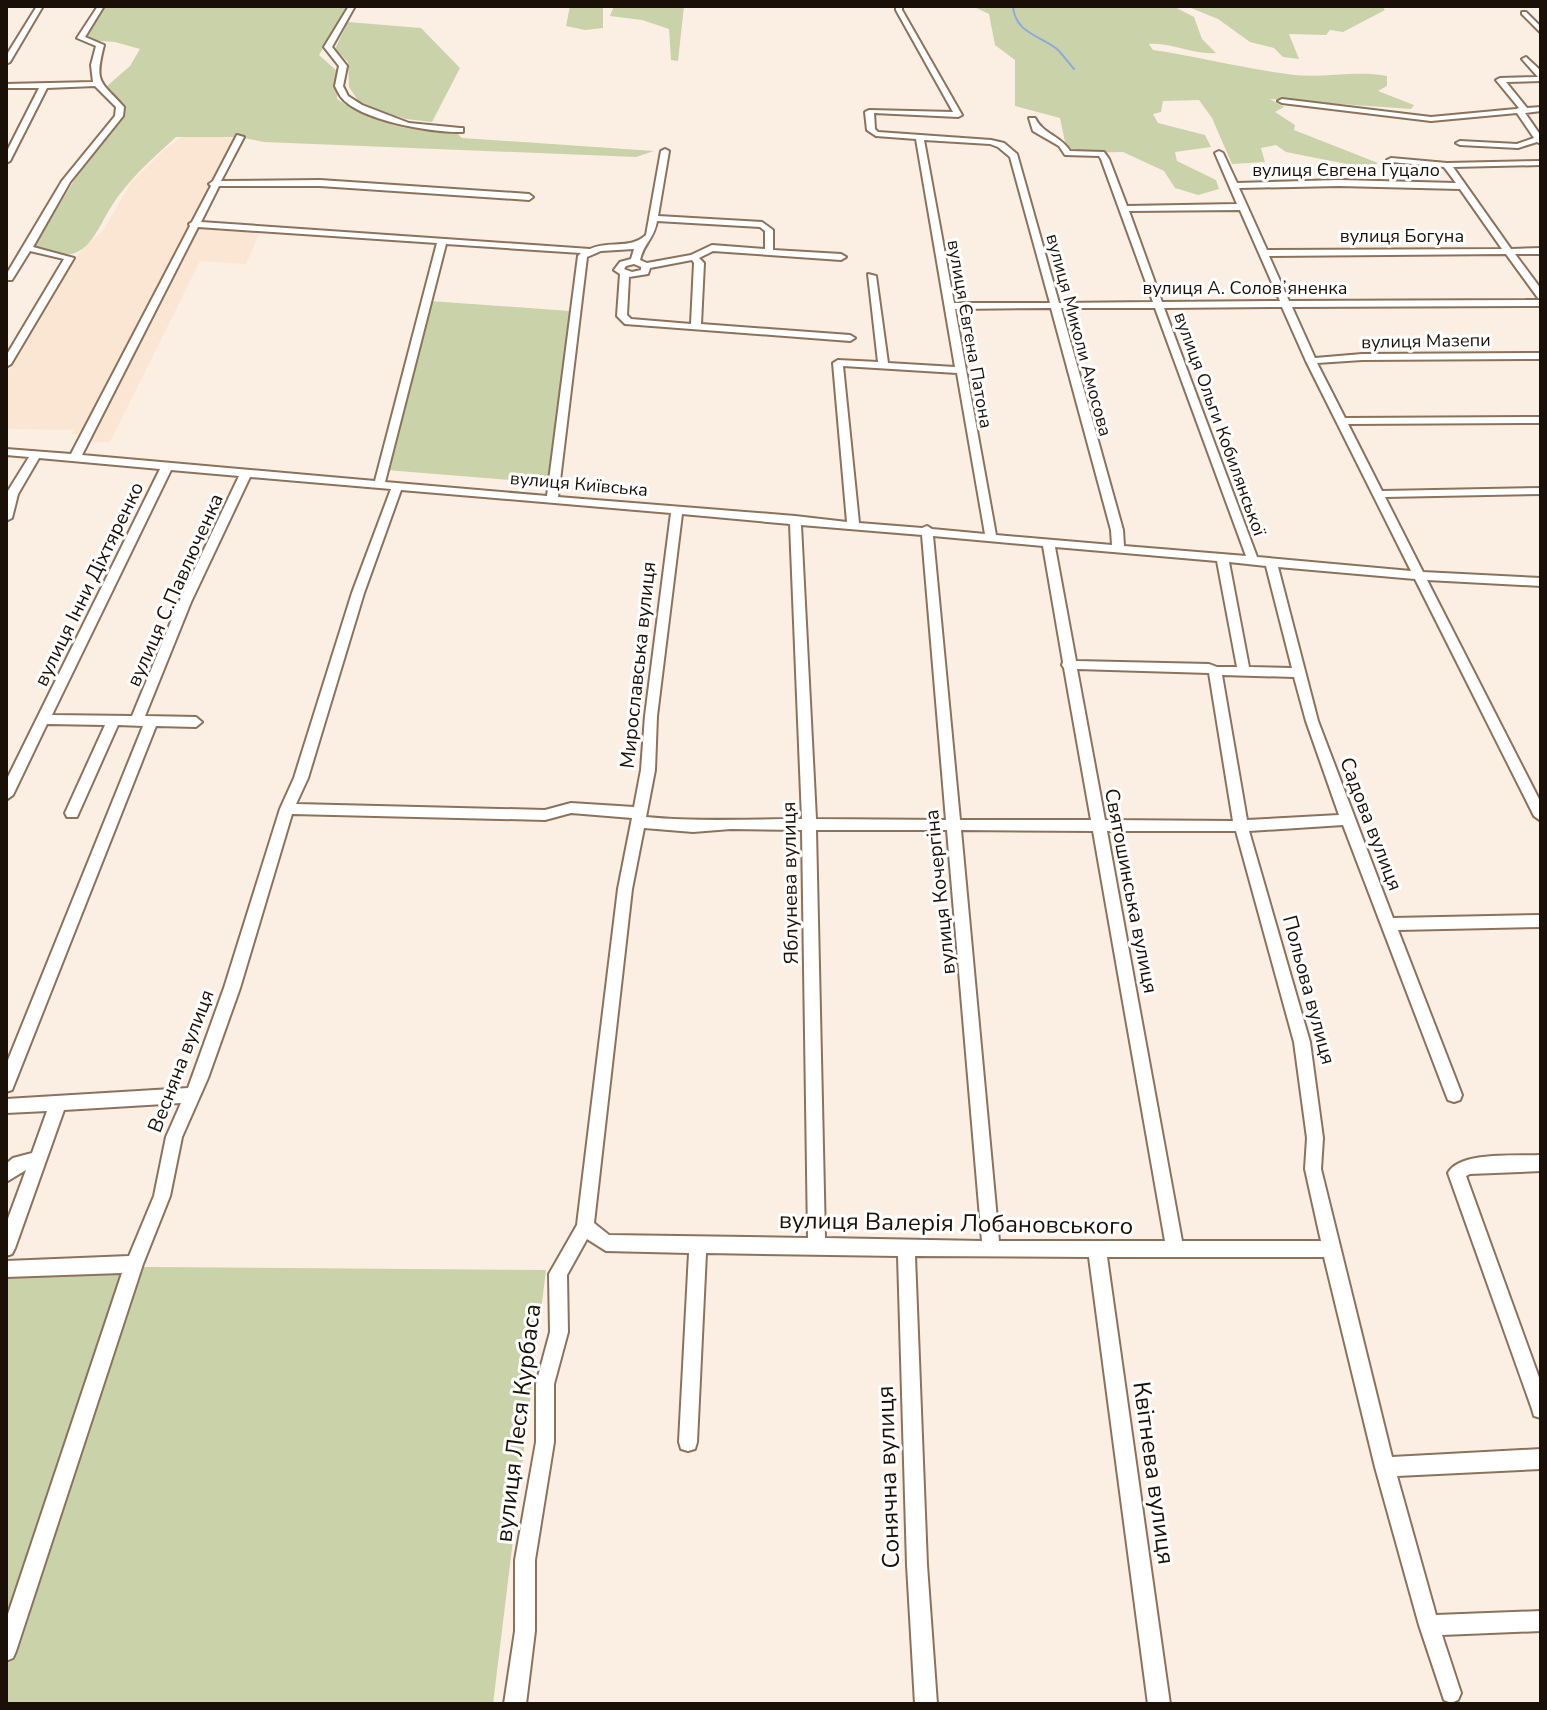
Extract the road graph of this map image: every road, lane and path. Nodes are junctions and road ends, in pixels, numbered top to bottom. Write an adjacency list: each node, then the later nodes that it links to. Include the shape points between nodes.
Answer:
1 (40, 6): 8 (street)
2 (101, 6): 10 (street, via 81,38 101,48 95,65)
3 (352, 6): 17 (street, via 328,47 343,66 339,86 345,97 408,125)
4 (899, 6): 18 (street, via 958,115 874,111 869,119 876,134)
5 (1541, 13): 6 (street, via 1521,13)
6 (1541, 31)
7 (1526, 59): 9 (street)
8 (6, 62)
9 (1541, 78): 15 (street, via 1500,80)
10 (97, 84): 12 (street); 38 (street, via 120,107 119,116 66,181)
11 (6, 86): 12 (street)
12 (44, 86): 25 (street)
13 (1282, 101): 15 (street, via 1431,119)
14 (1541, 109): 15 (street)
15 (1522, 110): 20 (street)
16 (1032, 120): 33 (street, вулиця Ольги Кобилянської, via 1068,153 1101,154)
17 (460, 130)
18 (919, 136): 55 (street, вулиця Євгена Патона); 56 (street, вулиця Миколи Амосова, via 991,142 1014,156)
19 (240, 137): 28 (street)
20 (1540, 140): 21 (street, via 1518,146)
21 (1460, 143)
22 (665, 151): 34 (street)
23 (1219, 153): 29 (street)
24 (1391, 160): 27 (street)
25 (6, 161)
26 (1541, 163): 27 (street)
27 (1447, 165): 30 (street)
28 (213, 184): 31 (street, via 320,183); 35 (street)
29 (1233, 186): 30 (street, вулиця Євгена Гуцало); 32 (street)
30 (1460, 186): 40 (street)
31 (529, 197)
32 (1242, 207): 33 (street); 43 (street)
33 (1122, 209): 53 (street, вулиця Ольги Кобилянської)
34 (653, 218): 37 (street, via 650,236); 42 (street, via 762,225 769,230)
35 (193, 224): 36 (street); 68 (street)
36 (442, 242): 39 (street); 71 (street)
37 (639, 246): 39 (street); 46 (street)
38 (28, 248): 50 (street); 61 (street, via 69,258)
39 (588, 251): 75 (street, via 583,256)
40 (1509, 251): 41 (street, вулиця Богуна); 43 (street, вулиця Богуна); 51 (street)
41 (1541, 251)
42 (769, 252): 44 (street, via 712,248); 45 (street)
43 (1263, 253): 54 (street)
44 (694, 257): 47 (street); 57 (street, via 699,263)
45 (841, 257)
46 (635, 261): 47 (street); 48 (street, via 621,265)
47 (646, 266): 48 (street, via 642,273)
48 (625, 274): 57 (street, via 624,320)
49 (871, 276): 62 (street)
50 (9, 278)
51 (1541, 296)
52 (1541, 303): 54 (street, вулиця А. Соловʼяненка)
53 (1159, 304): 54 (street, вулиця А. Соловʼяненка); 56 (street, вулиця А. Соловʼяненка); 85 (street, вулиця Ольги Кобилянської)
54 (1285, 304): 60 (street)
55 (949, 306): 56 (street, вулиця А. Соловʼяненка); 63 (street, вулиця Євгена Патона)
56 (1054, 306): 83 (street, вулиця Миколи Амосова)
57 (696, 327): 58 (street)
58 (850, 338)
59 (1541, 356): 60 (street, вулиця Мазепи)
60 (1311, 361): 65 (street)
61 (6, 364)
62 (883, 366): 63 (street); 79 (street, via 838,363)
63 (961, 370): 81 (street, вулиця Євгена Патона)
64 (1541, 420): 65 (street)
65 (1342, 421): 74 (street)
66 (6, 452): 67 (street, вулиця Київська)
67 (36, 455): 68 (street, вулиця Київська); 77 (street, via 12,494)
68 (75, 458): 69 (street, вулиця Київська)
69 (167, 466): 70 (street, вулиця Київська); 93 (street, вулиця Інни Діхтяренко)
70 (246, 473): 71 (street, вулиця Київська); 95 (street, вулиця С.Павлюченка, via 185,602)
71 (379, 485): 72 (street, вулиця Київська)
72 (397, 487): 75 (street, вулиця Київська); 99 (street, Весняна вулиця)
73 (1541, 491): 74 (street)
74 (1378, 494): 87 (street)
75 (552, 499): 76 (street, вулиця Київська)
76 (677, 511): 78 (street, вулиця Київська); 102 (street, Мирославська вулиця)
77 (6, 518)
78 (795, 519): 79 (street, вулиця Київська); 105 (street, Яблунева вулиця)
79 (853, 524): 80 (street, вулиця Київська)
80 (927, 530): 81 (street, вулиця Київська); 104 (street, вулиця Кочергіна)
81 (991, 537): 82 (street, вулиця Київська)
82 (1048, 542): 83 (street, вулиця Київська); 89 (street, Святошинська вулиця)
83 (1118, 549): 84 (street, вулиця Київська)
84 (1222, 558): 85 (street, вулиця Київська); 91 (street)
85 (1253, 561): 86 (street, вулиця Київська)
86 (1271, 562): 87 (street, вулиця Київська); 92 (street, Садова вулиця)
87 (1419, 575): 88 (street, вулиця Київська); 97 (street)
88 (1541, 582)
89 (1068, 665): 90 (street); 106 (street, Святошинська вулиця)
90 (1215, 671): 91 (street); 107 (street, Польова вулиця)
91 (1244, 671): 92 (street)
92 (1299, 673): 103 (street, Садова вулиця)
93 (44, 719): 94 (street); 98 (street, вулиця Інни Діхтяренко)
94 (114, 720): 95 (street); 100 (street)
95 (144, 721): 96 (street); 110 (street, вулиця С.Павлюченка)
96 (196, 722)
97 (1535, 793): 101 (street)
98 (6, 795)
99 (287, 809): 102 (street, via 545,815 571,808); 111 (street, Весняна вулиця, via 237,973)
100 (72, 813)
101 (1541, 816)
102 (640, 818): 105 (street, via 693,827); 118 (street, вулиця Леся Курбаса, via 625,889)
103 (1347, 820): 107 (street); 109 (street, Садова вулиця)
104 (954, 824): 105 (street); 106 (street); 124 (street, вулиця Кочергіна)
105 (809, 825): 120 (street, Яблунева вулиця)
106 (1097, 825): 107 (street); 123 (street, Святошинська вулиця)
107 (1241, 826): 125 (street, Польова вулиця, via 1302,1042 1315,1138 1313,1169)
108 (1541, 921): 109 (street)
109 (1388, 924): 112 (street, Садова вулиця)
110 (6, 1085)
111 (192, 1095): 113 (street); 127 (street, Весняна вулиця, via 174,1137 162,1196)
112 (1454, 1095)
113 (58, 1103): 114 (street); 115 (street)
114 (6, 1106)
115 (38, 1160): 117 (street, via 19,1163); 121 (street)
116 (1541, 1163): 129 (street, via 1468,1166 1456,1173)
117 (6, 1174)
118 (585, 1227): 119 (street, вулиця Валерія Лобановського, via 606,1243); 137 (street, вулиця Леся Курбаса, via 558,1274 559,1332 545,1384 545,1442 525,1560 525,1631)
119 (698, 1244): 120 (street, вулиця Валерія Лобановського); 130 (street)
120 (817, 1245): 122 (street, вулиця Валерія Лобановського)
121 (6, 1248)
122 (906, 1248): 124 (street, вулиця Валерія Лобановського); 138 (street, Сонячна вулиця)
123 (1175, 1248): 125 (street, вулиця Валерія Лобановського); 126 (street, вулиця Валерія Лобановського)
124 (991, 1249): 126 (street, вулиця Валерія Лобановського)
125 (1331, 1249): 132 (street, Польова вулиця)
126 (1097, 1250): 139 (street, Квітнева вулиця)
127 (134, 1264): 128 (street); 135 (street, Весняна вулиця)
128 (6, 1269)
129 (1541, 1409)
130 (688, 1442)
131 (1541, 1459): 132 (street)
132 (1385, 1467): 134 (street, Польова вулиця)
133 (1541, 1621): 134 (street)
134 (1429, 1625): 136 (street, Польова вулиця)
135 (6, 1651)
136 (1451, 1693)
137 (515, 1704)
138 (926, 1704)
139 (1159, 1704)

